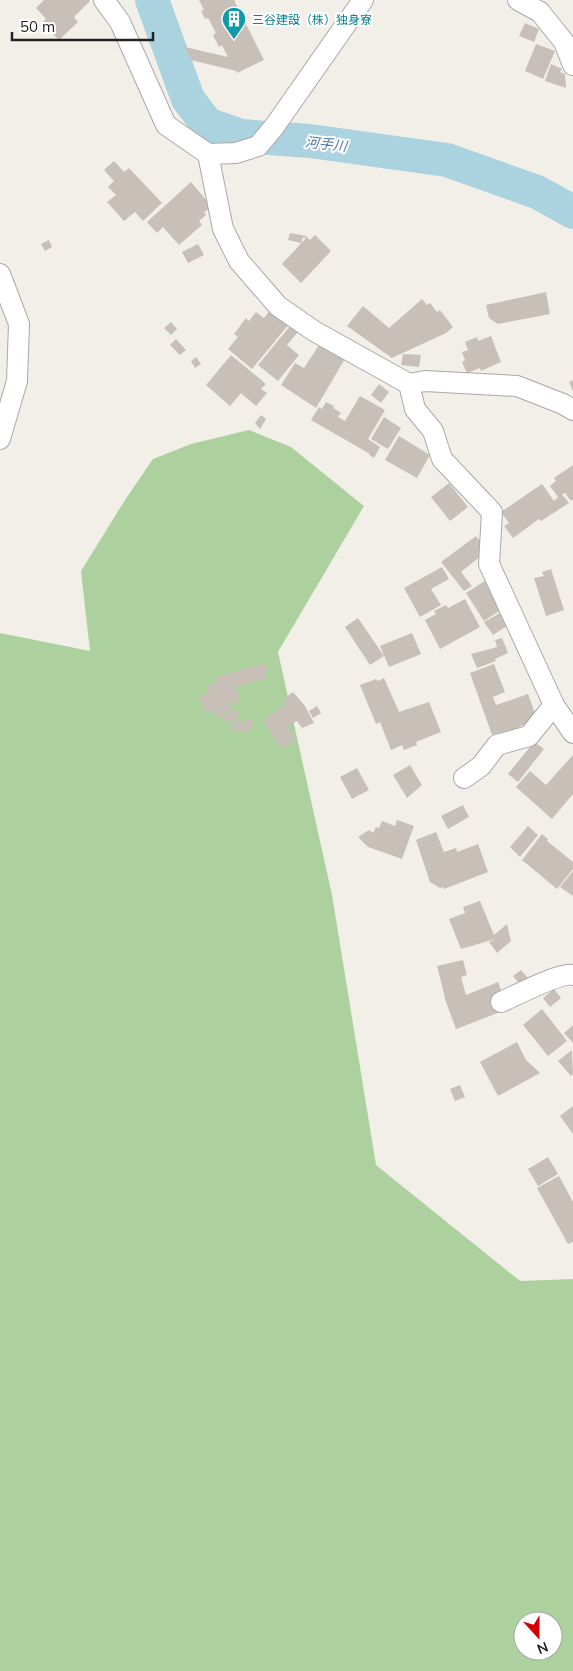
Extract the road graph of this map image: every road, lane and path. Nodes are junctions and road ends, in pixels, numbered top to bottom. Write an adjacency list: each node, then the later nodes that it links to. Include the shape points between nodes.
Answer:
1 (104, 0): 5 (street, via 120,22 166,125)
2 (364, 0): 5 (street, via 258,146 236,153)
3 (518, 0): 4 (street, via 540,12 564,42)
4 (573, 66)
5 (208, 154): 7 (street, via 223,229 245,269 278,306 314,332)
6 (0, 274): 9 (street, via 19,324 17,381)
7 (409, 384): 8 (street, via 424,381 517,386); 10 (street, via 415,409 433,431 442,459 492,512 489,564)
8 (573, 410)
9 (0, 439)
10 (554, 705): 11 (street); 12 (street, via 529,736 497,745 481,766)
11 (573, 733)
12 (464, 778)
13 (573, 975): 14 (street, via 541,984)
14 (501, 1002)

